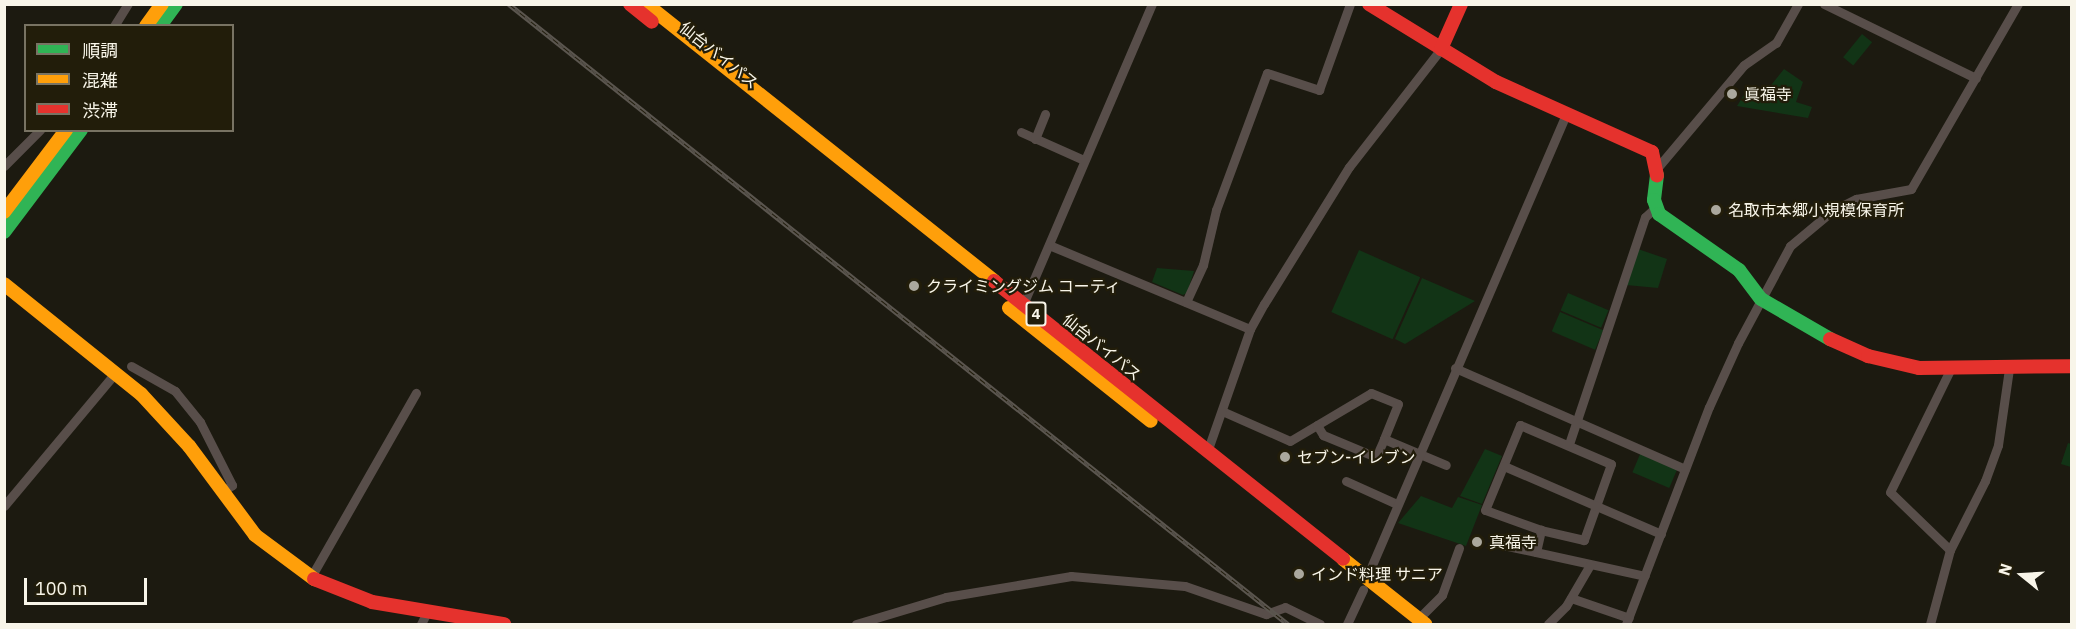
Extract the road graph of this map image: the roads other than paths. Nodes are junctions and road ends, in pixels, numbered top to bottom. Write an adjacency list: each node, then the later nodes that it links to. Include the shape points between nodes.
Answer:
1 (128, 4): 13 (street)
2 (162, 4): 14 (main road)
3 (176, 4): 15 (main road)
4 (630, 4): 35 (main road, 仙台バイパス / 4)
5 (646, 4): 35 (main road, 仙台バイパス / 4)
6 (1152, 4): 25 (street)
7 (1350, 4): 34 (street, via 1319,90 1267,73 1216,210 1203,265)
8 (1369, 4): 16 (main road)
9 (1461, 4): 16 (main road)
10 (1798, 4): 27 (street, via 1776,43 1744,65)
11 (1824, 4): 17 (street)
12 (2018, 4): 17 (street)
13 (115, 24)
14 (147, 24)
15 (161, 24)
16 (1441, 49): 18 (main road, via 1497,82); 36 (street, via 1349,167)
17 (1976, 78): 33 (street, via 1911,189 1856,199 1819,219 1790,246)
18 (1567, 112): 27 (main road, via 1653,152); 39 (street)
19 (1045, 114): 24 (street)
20 (38, 132): 26 (street)
21 (64, 132): 29 (main road)
22 (79, 132): 30 (main road)
23 (1021, 132): 24 (street)
24 (1035, 139): 25 (street)
25 (1084, 160): 31 (street)
26 (4, 166)
27 (1658, 167): 28 (main road)
28 (1656, 208): 33 (main road, via 1738,270); 45 (street, via 1644,217)
29 (4, 212)
30 (4, 232)
31 (1048, 245): 34 (street); 35 (street)
32 (4, 284): 42 (main road)
33 (1761, 299): 41 (main road, via 1815,332 1868,356 1919,368); 55 (street)
34 (1186, 302): 36 (street)
35 (1020, 309): 51 (main road, 仙台バイパス / 4); 70 (main road, 仙台バイパス / 4)
36 (1251, 329): 44 (street)
37 (131, 366): 47 (street, via 175,391 200,422)
38 (2072, 366): 40 (main road)
39 (1455, 369): 45 (street); 52 (street)
40 (2009, 369): 41 (main road); 65 (street, via 1998,446)
41 (1950, 370): 65 (street, via 1890,492)
42 (116, 372): 50 (main road); 59 (street)
43 (416, 393): 69 (street)
44 (1222, 411): 46 (street, via 1290,441); 51 (street)
45 (1577, 422): 49 (street); 55 (street)
46 (1317, 425): 48 (street, via 1323,435 1376,457); 48 (street, via 1371,393 1398,404)
47 (205, 435): 50 (street); 57 (street, via 232,485)
48 (1384, 439): 52 (street)
49 (1569, 444): 54 (street, via 1520,425); 60 (street, via 1611,464)
50 (189, 446): 57 (main road)
51 (1207, 452): 70 (main road, 仙台バイパス / 4)
52 (1418, 454): 53 (street); 58 (street)
53 (1446, 465)
54 (1504, 466): 60 (street); 61 (street, via 1485,510)
55 (1685, 469): 62 (street)
56 (1346, 481): 58 (street)
57 (222, 492): 69 (main road, via 255,535)
58 (1397, 504): 70 (street)
59 (4, 506)
60 (1597, 506): 61 (street, via 1584,540); 62 (street)
61 (1541, 530): 66 (street)
62 (1661, 534): 68 (street)
63 (1503, 545): 66 (street)
64 (1459, 548): 74 (street, via 1442,595)
65 (1950, 550): 80 (street)
66 (1536, 552): 67 (street)
67 (1590, 565): 68 (street); 71 (street)
68 (1645, 576): 73 (street)
69 (310, 577): 72 (main road)
70 (1365, 584): 74 (main road, 仙台バイパス / 4); 78 (street)
71 (1571, 598): 73 (street); 79 (street)
72 (424, 618): 75 (main road)
73 (1628, 621)
74 (1417, 623)
75 (504, 624)
76 (856, 624): 77 (street, via 946,597 1071,576 1185,586 1266,614 1285,607)
77 (1320, 624)
78 (1347, 624)
79 (1548, 624)
80 (1929, 624)

